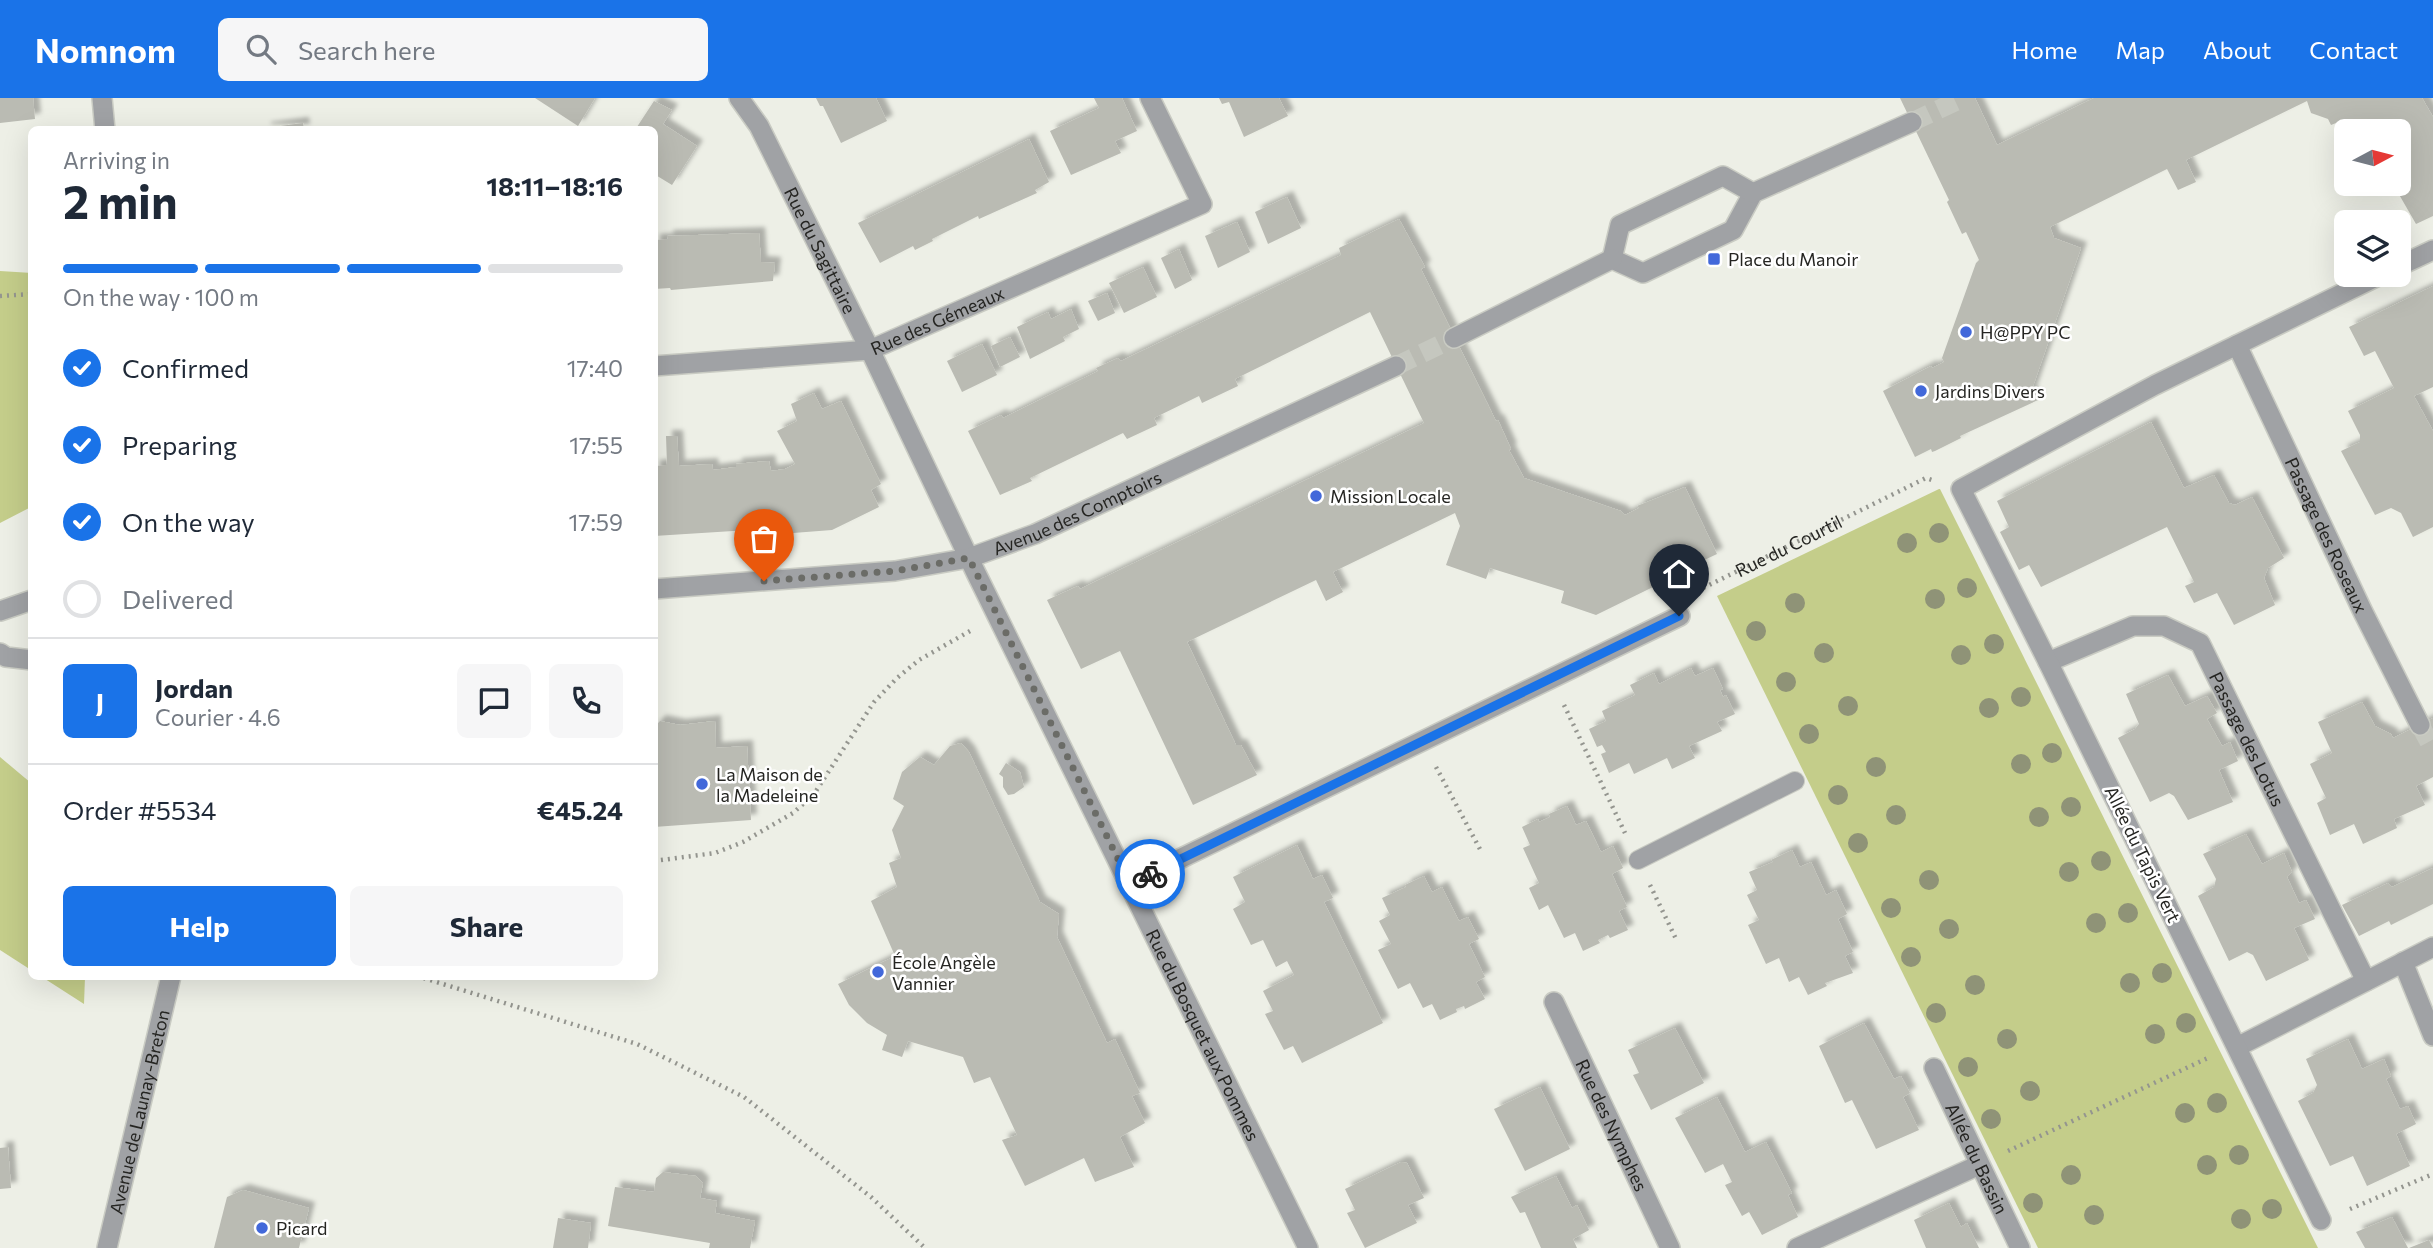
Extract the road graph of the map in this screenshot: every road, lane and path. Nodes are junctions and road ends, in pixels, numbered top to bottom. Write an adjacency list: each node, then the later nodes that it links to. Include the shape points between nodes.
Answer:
1 (102, 98): 5 (street)
2 (739, 98): 15 (street, Rue du Sagittaire, via 759,125)
3 (1150, 98): 15 (street, Rue des Gémeaux, via 1202,204)
4 (1912, 122): 6 (street)
5 (105, 126)
6 (1753, 193): 8 (street, via 1733,230 1643,273); 8 (street, via 1723,176 1707,183 1620,225)
7 (2433, 250): 9 (street)
8 (1612, 259): 13 (street)
9 (2411, 260)
10 (2354, 287): 14 (street)
11 (28, 294): 12 (path)
12 (0, 296)
13 (1454, 338)
14 (2236, 345): 18 (street); 29 (street, Passage des Roseaux)
15 (870, 350): 16 (street, Rue des Gémeaux); 19 (street, Rue du Sagittaire)
16 (658, 366)
17 (1396, 366): 19 (street, Avenue des Comptoirs, via 1035,534)
18 (1961, 489): 23 (path, Rue du Courtil, via 1926,478 1690,594); 27 (street, Allée du Tapis Vert)
19 (969, 558): 20 (street, Avenue des Comptoirs, via 895,571); 24 (street, Rue du Bosquet aux Pommes)
20 (658, 589)
21 (28, 601): 22 (street)
22 (0, 611)
23 (1679, 616): 28 (street)
24 (999, 617): 33 (path, via 942,646 897,678 874,702 814,794 793,813 715,853); 35 (street, Rue du Bosquet aux Pommes)
25 (0, 653): 26 (street)
26 (28, 660)
27 (2048, 662): 41 (street, Passage des Lotus, via 2133,626 2164,626 2200,643); 44 (street, Allée du Tapis Vert)
28 (1551, 679): 30 (street); 34 (path)
29 (2420, 724)
30 (1422, 741): 32 (path); 35 (street)
31 (1795, 781): 34 (lane)
32 (1481, 851)
33 (658, 860)
34 (1638, 860): 36 (path)
35 (1130, 883): 51 (street, Rue du Bosquet aux Pommes)
36 (1677, 941)
37 (2433, 947): 38 (street)
38 (2403, 962): 41 (street); 43 (street)
39 (170, 980): 49 (street, Avenue de Launay-Breton)
40 (430, 980): 50 (path, via 637,1044 744,1097 871,1197)
41 (2366, 981): 44 (street)
42 (1554, 1002): 52 (street, Rue des Nymphes)
43 (2433, 1036)
44 (2237, 1047): 46 (path); 48 (street, Allée du Tapis Vert)
45 (1934, 1068): 46 (street, Allée du Bassin)
46 (1979, 1165): 53 (street); 54 (street, Allée du Bassin)
47 (2433, 1174): 48 (path)
48 (2321, 1220)
49 (107, 1248)
50 (925, 1248)
51 (1308, 1248)
52 (1670, 1248)
53 (1797, 1248)
54 (2020, 1248)

